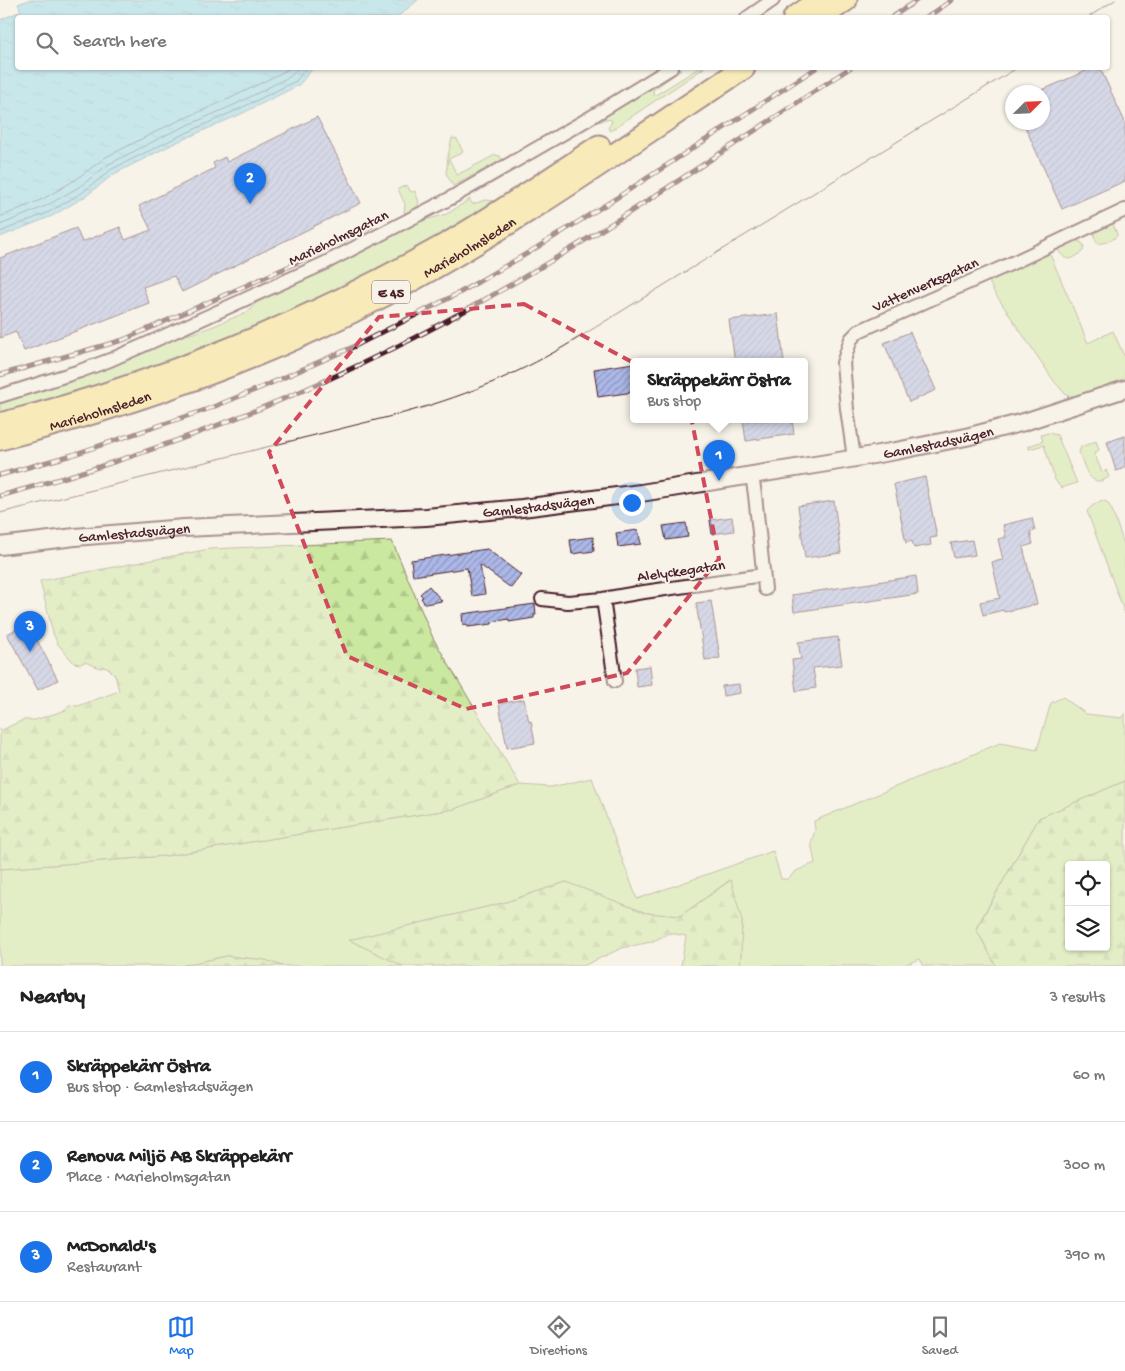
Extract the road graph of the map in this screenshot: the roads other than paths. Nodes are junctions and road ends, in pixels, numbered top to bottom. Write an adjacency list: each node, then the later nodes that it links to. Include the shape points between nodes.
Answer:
1 (773, 0): 4 (street)
2 (820, 0): 5 (highway)
3 (846, 0): 6 (highway)
4 (751, 15)
5 (798, 15)
6 (824, 15)
7 (668, 70): 12 (street, Marieholmsgatan, via 449,199 331,260 118,356)
8 (715, 70): 13 (highway, Marieholmsleden / E 45, via 503,210 370,285 290,324 203,360 74,404)
9 (741, 70): 14 (highway, Marieholmsleden / E 45, via 548,199 384,296 280,345 192,380 100,411)
10 (1125, 210): 15 (street, Vattenverksgatan, via 859,331 851,340 844,363)
11 (1125, 390): 15 (street, Gamlestadsvägen, via 966,437)
12 (0, 396)
13 (0, 424)
14 (0, 439)
15 (854, 458): 16 (street, Gamlestadsvägen)
16 (752, 475): 17 (street, Gamlestadsvägen, via 641,493 479,513 193,527); 18 (street)
17 (0, 546)
18 (763, 575): 19 (street); 21 (street, Alelyckegatan)
19 (765, 589)
20 (542, 599): 21 (street, Alelyckegatan, via 568,602)
21 (603, 599): 22 (street)
22 (615, 681)

